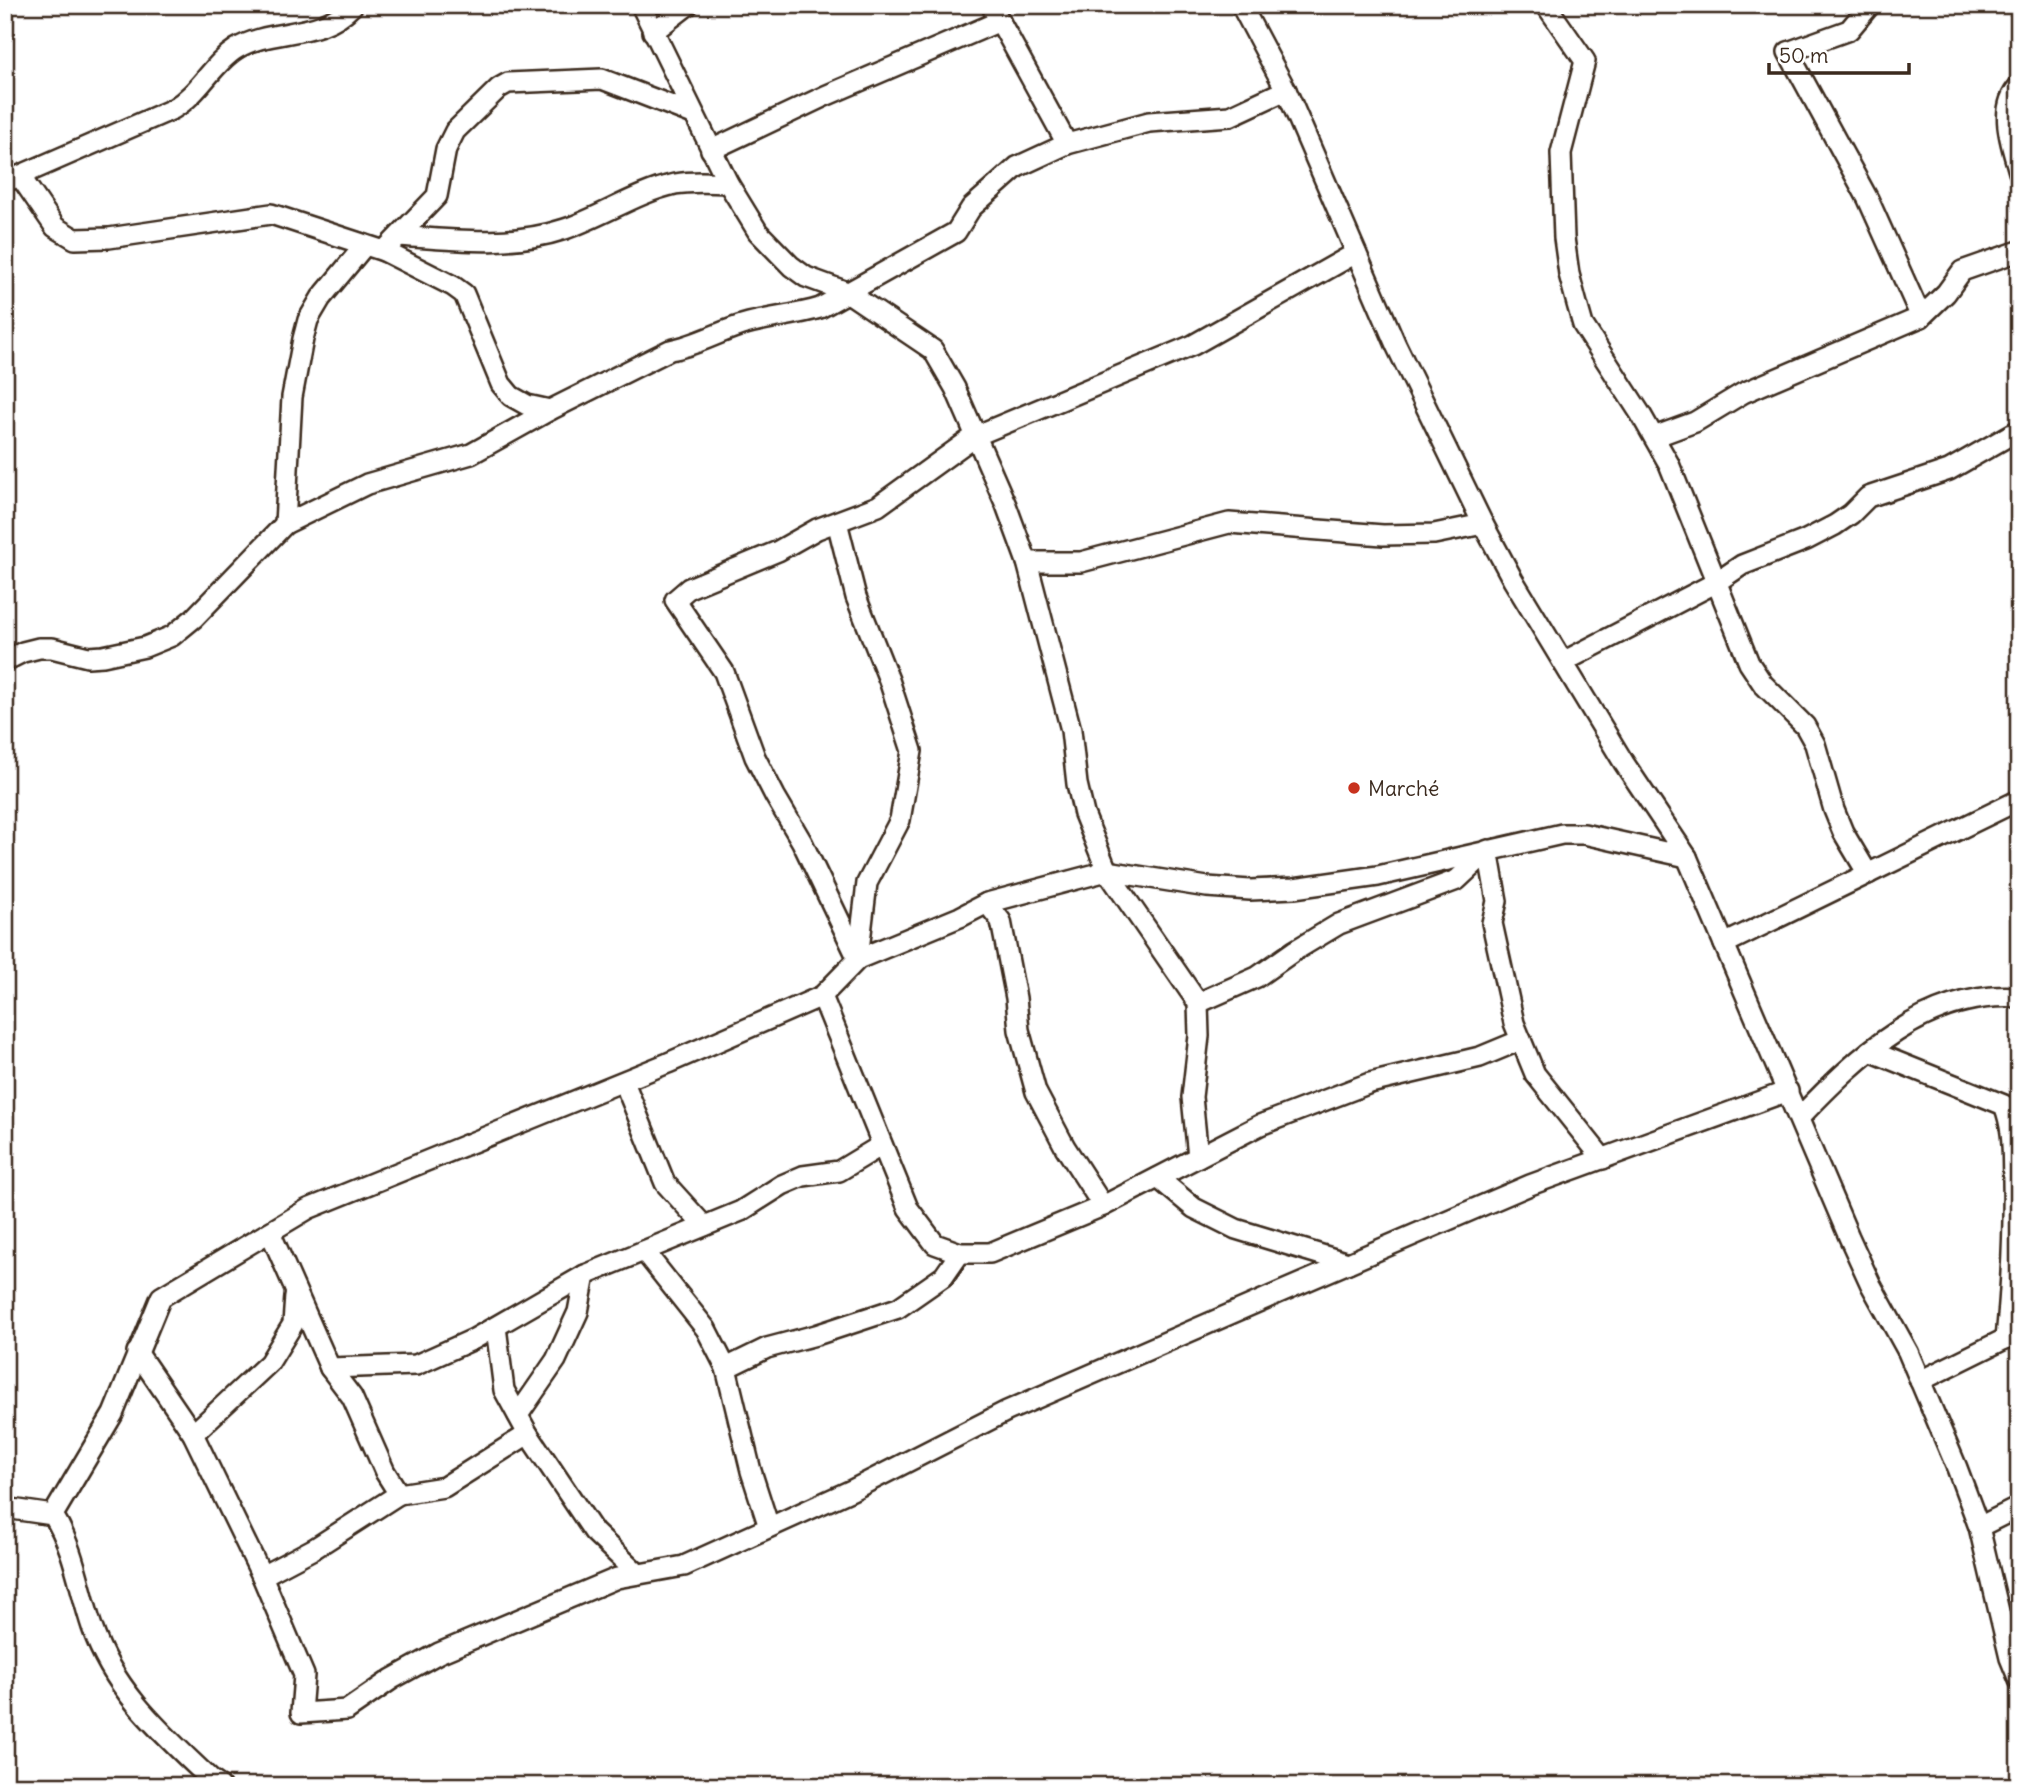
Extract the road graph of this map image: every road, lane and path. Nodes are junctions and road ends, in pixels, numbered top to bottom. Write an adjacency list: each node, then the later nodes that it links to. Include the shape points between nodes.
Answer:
1 (353, 5): 15 (street, via 326,24 235,49 189,99 173,109)
2 (641, 5): 8 (street)
3 (688, 5): 8 (street)
4 (1241, 5): 10 (street)
5 (1546, 5): 27 (street, via 1585,61 1561,153 1569,274 1583,325)
6 (1870, 5): 23 (street, via 1849,30 1788,52 1868,198)
7 (995, 13): 12 (street); 13 (street)
8 (653, 32): 11 (street)
9 (2019, 86): 14 (street, via 2007,124)
10 (1286, 90): 12 (street, via 1230,116 1149,122); 21 (street)
11 (693, 114): 13 (street); 17 (street, via 602,79 508,83 455,131 446,149 436,196)
12 (1067, 144): 22 (street, via 1017,167 971,208 956,232)
13 (711, 150): 16 (street)
14 (2019, 172)
15 (13, 179): 18 (street, via 55,227 75,239 271,214)
16 (728, 183): 17 (street, via 672,185 538,236 471,241); 22 (street, via 758,232 791,266 806,277)
17 (400, 236): 19 (street)
18 (365, 245): 19 (street); 29 (street, via 321,298 303,339 292,397)
19 (384, 251): 24 (street, via 464,294 501,384 527,405)
20 (2019, 251): 23 (street, via 1962,271)
21 (1356, 253): 26 (street, via 1193,345); 30 (street)
22 (847, 292): 24 (street, via 820,308 747,323 670,350); 26 (street, via 933,350)
23 (1921, 317): 27 (street, via 1743,393 1720,410)
24 (550, 410): 29 (street, via 471,454 367,484)
25 (2019, 430): 32 (street, via 1949,470 1868,496 1835,524 1742,565)
26 (975, 436): 28 (street, via 878,506); 31 (street)
27 (1654, 438): 32 (street)
28 (837, 522): 42 (street, via 856,597 912,751 900,820 867,883); 42 (street, via 689,588 675,600 724,672 755,757)
29 (285, 524): 33 (street, via 172,636 103,656 39,648)
30 (1483, 524): 31 (street, via 1434,534 1383,535 1229,523 1081,562); 34 (street)
31 (1027, 562): 38 (street, via 1071,730 1084,814)
32 (1717, 582): 34 (street); 39 (street, via 1749,663 1805,726 1815,744 1843,832)
33 (5, 661)
34 (1563, 662): 37 (street)
35 (2019, 800): 39 (street)
36 (1488, 850): 37 (street, via 1562,834 1584,834); 38 (street, via 1378,876 1294,888 1207,887); 45 (street, via 1457,880 1339,924 1257,977); 46 (street, via 1497,901 1492,923)
37 (1687, 857): 41 (street)
38 (1107, 871): 40 (street); 45 (street)
39 (1868, 874): 41 (street)
40 (987, 903): 42 (street); 56 (street, via 1001,921 1019,1030 1036,1092)
41 (1724, 944): 49 (street)
42 (858, 959): 43 (street)
43 (822, 996): 48 (street); 52 (street)
44 (2019, 997): 47 (street, via 1997,995 1947,1004)
45 (1198, 1003): 53 (street, via 1192,1097)
46 (1521, 1040): 53 (street, via 1480,1057 1370,1083 1260,1125); 54 (street, via 1535,1074)
47 (1870, 1051): 50 (street); 51 (street, via 2004,1105)
48 (624, 1082): 58 (street, via 665,1183); 59 (street, via 308,1209)
49 (1788, 1091): 50 (street); 54 (street)
50 (1799, 1118): 70 (street, via 1871,1285)
51 (2015, 1122): 57 (street)
52 (882, 1144): 58 (street, via 839,1171 803,1176); 61 (street, via 908,1208 935,1244)
53 (1198, 1157): 55 (street)
54 (1602, 1159): 62 (street)
55 (1157, 1178): 56 (street); 62 (street, via 1194,1208 1236,1229)
56 (1103, 1206): 61 (street, via 990,1253)
57 (2016, 1214): 66 (street)
58 (704, 1226): 60 (street)
59 (270, 1233): 64 (street); 67 (street, via 161,1297)
60 (644, 1251): 63 (street); 69 (street, via 706,1329)
61 (960, 1253): 69 (street, via 944,1276 898,1308 767,1348)
62 (1348, 1263): 78 (street, via 1007,1411)
63 (585, 1275): 65 (street); 71 (street, via 579,1312 556,1360)
64 (295, 1292): 68 (street); 72 (street, via 293,1324 269,1363)
65 (495, 1327): 68 (street, via 416,1365); 71 (street, via 504,1390)
66 (2012, 1335): 70 (street)
67 (137, 1352): 72 (street); 77 (street, via 113,1414)
68 (330, 1368): 74 (street, via 352,1397)
69 (726, 1368): 78 (street)
70 (1920, 1381): 79 (street)
71 (518, 1415): 73 (street)
72 (193, 1434): 81 (street)
73 (528, 1434): 74 (street, via 444,1487); 80 (street, via 594,1532)
74 (399, 1494): 81 (street)
75 (2019, 1507): 79 (street)
76 (5, 1508): 77 (street)
77 (53, 1515): 83 (street, via 66,1536 92,1629 113,1671 145,1718)
78 (769, 1527): 80 (street, via 684,1566)
79 (1979, 1527): 82 (street)
80 (638, 1574): 81 (street, via 617,1578 439,1653 347,1710 301,1713 304,1675)
81 (262, 1576)
82 (2019, 1680)
83 (220, 1786)

